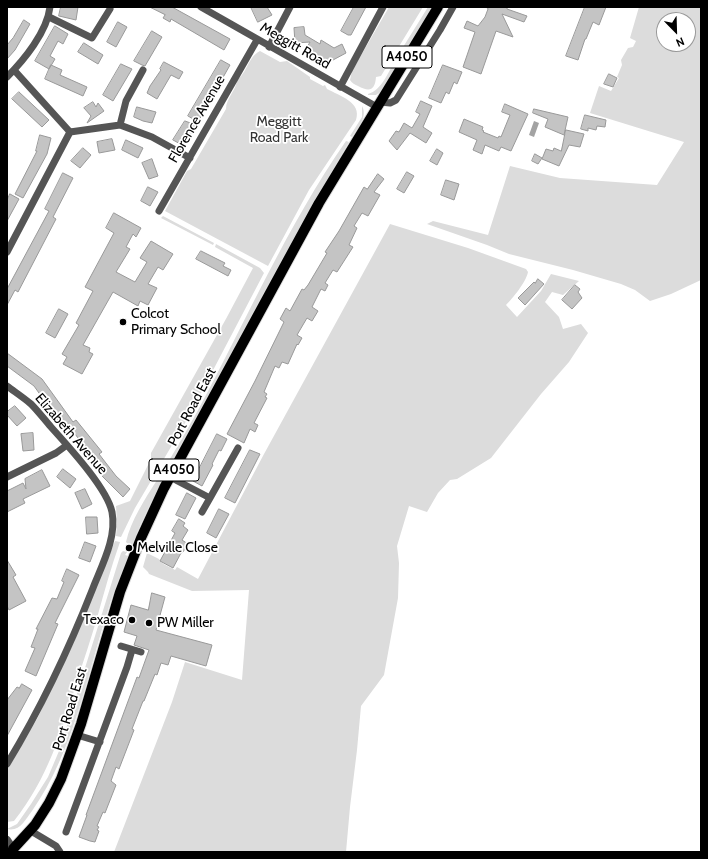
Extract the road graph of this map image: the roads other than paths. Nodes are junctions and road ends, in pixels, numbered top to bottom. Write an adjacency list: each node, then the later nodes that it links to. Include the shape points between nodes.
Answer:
1 (50, 7): 8 (street)
2 (201, 7): 9 (street, Meggitt Road)
3 (290, 7): 10 (street)
4 (383, 7): 14 (street)
5 (438, 7): 15 (main road, Port Road East / A4050)
6 (453, 7): 15 (street, via 396,100)
7 (110, 9): 8 (street, via 92,38)
8 (49, 17): 11 (street, via 32,48)
9 (257, 40): 10 (street, Meggitt Road); 18 (street, Florence Avenue)
10 (269, 46): 14 (street, Meggitt Road)
11 (14, 70): 13 (street); 17 (street)
12 (143, 70): 16 (street, via 126,101)
13 (7, 77)
14 (340, 87): 15 (street, Meggitt Road)
15 (378, 104): 27 (main road, Port Road East / A4050, via 300,237)
16 (120, 125): 17 (street); 18 (street, via 152,137)
17 (70, 132): 20 (street)
18 (190, 158): 19 (street, Florence Avenue)
19 (159, 211)
20 (7, 252)
21 (7, 386): 22 (street, Elizabeth Avenue, via 31,404)
22 (67, 445): 26 (street); 29 (street, Elizabeth Avenue)
23 (238, 448): 25 (street)
24 (227, 452): 25 (street)
25 (234, 455): 28 (street)
26 (7, 477)
27 (170, 477): 28 (street); 34 (main road, Port Road East / A4050, via 141,538 122,587)
28 (210, 498): 30 (street)
29 (110, 505): 36 (street, Port Road East, via 113,519 112,534 94,586 42,703)
30 (202, 512)
31 (121, 646): 32 (street)
32 (132, 650): 33 (street); 35 (street)
33 (141, 652)
34 (77, 735): 35 (street); 37 (main road, Port Road East / A4050, via 61,779)
35 (100, 742): 38 (street)
36 (7, 764)
37 (31, 831): 40 (main road, Port Road East / A4050); 41 (street, via 56,846)
38 (66, 832)
39 (7, 840): 40 (street)
40 (11, 851)
41 (60, 852)

